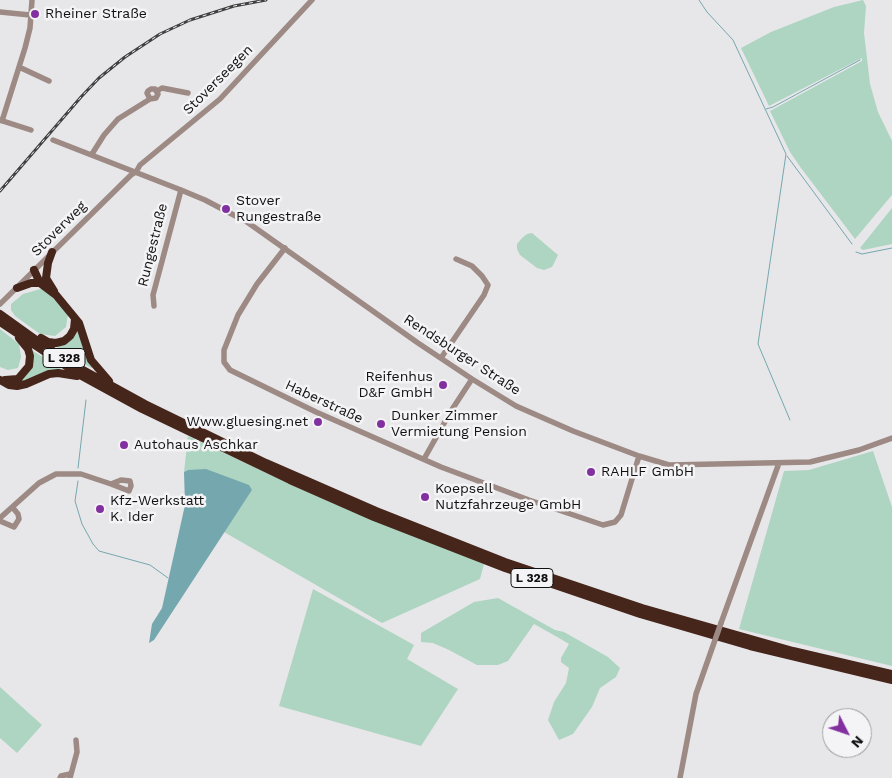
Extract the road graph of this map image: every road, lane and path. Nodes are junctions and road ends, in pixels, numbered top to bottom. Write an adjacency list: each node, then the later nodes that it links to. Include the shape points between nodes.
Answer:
1 (32, 0): 4 (street)
2 (312, 0): 12 (street, Stoverseegen, via 220,99 140,165)
3 (0, 12): 4 (street)
4 (30, 16): 5 (street, via 30,28)
5 (18, 67): 6 (street); 8 (street)
6 (49, 81)
7 (188, 93): 11 (street, via 157,90 156,98 118,119)
8 (1, 120): 9 (street)
9 (31, 130)
10 (53, 140): 11 (street, Rendsburger Straße)
11 (92, 154): 12 (street, Rendsburger Straße)
12 (136, 172): 13 (street, Rendsburger Straße); 15 (street, Stoverweg)
13 (180, 190): 14 (street, Rendsburger Straße, via 247,222); 21 (street, Rungestraße, via 153,295)
14 (285, 248): 26 (street, Rendsburger Straße); 33 (street, Haberstraße, via 238,315 224,350 224,362 230,370 309,409)
15 (52, 252): 17 (street, Stoverweg); 18 (highway)
16 (456, 259): 26 (street, via 472,266 488,285)
17 (34, 270): 18 (highway, via 40,272); 19 (street, Stoverweg)
18 (43, 281): 19 (highway); 23 (highway)
19 (17, 288): 20 (street, Stoverweg)
20 (0, 304)
21 (154, 306)
22 (0, 314): 25 (highway, L 328)
23 (75, 319): 25 (highway, via 70,336 56,343); 30 (highway, via 91,360)
24 (0, 322): 25 (highway, L 328)
25 (14, 328): 28 (highway, via 28,349 29,366 18,379); 29 (highway, L 328); 30 (highway, L 328)
26 (441, 358): 27 (street, Rendsburger Straße)
27 (472, 379): 32 (street, Rendsburger Straße, via 516,406); 33 (street)
28 (0, 380): 29 (highway, via 18,386 58,372)
29 (104, 388): 39 (highway, L 328, via 187,432 290,480 505,568 703,632)
30 (115, 388): 38 (highway, L 328, via 318,486 505,562 683,620)
31 (892, 438): 34 (street, Rendsburger Straße, via 810,462)
32 (639, 456): 33 (street, Haberstraße, via 621,515 603,526); 34 (street, Rendsburger Straße, via 669,465)
33 (424, 459)
34 (779, 463): 43 (street, bridge, via 696,694)
35 (111, 484): 36 (street, via 81,474 56,474 39,483)
36 (13, 508): 37 (street); 37 (street, via 19,519 14,527)
37 (0, 520)
38 (892, 674)
39 (892, 680)
40 (76, 740): 41 (street, via 77,752)
41 (70, 776): 42 (street)
42 (60, 778)
43 (680, 778)

